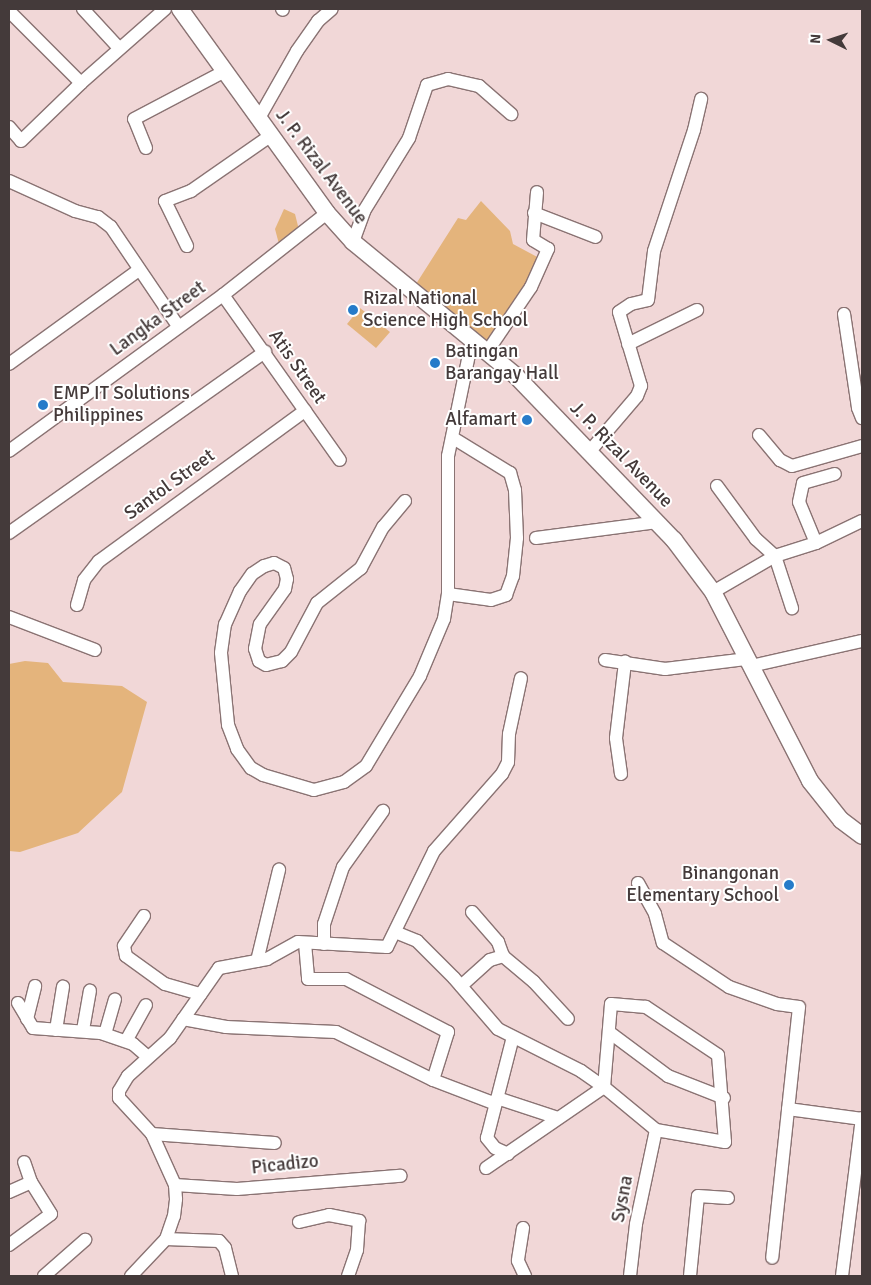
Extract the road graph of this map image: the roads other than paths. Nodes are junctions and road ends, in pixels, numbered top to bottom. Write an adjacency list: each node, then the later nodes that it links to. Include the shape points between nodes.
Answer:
1 (83, 9): 6 (street)
2 (165, 9): 6 (street)
3 (180, 9): 7 (main road, J. P. Rizal Avenue)
4 (332, 9): 11 (street, via 318,21 297,51)
5 (9, 11): 8 (street)
6 (119, 48): 8 (street)
7 (225, 71): 11 (main road, J. P. Rizal Avenue); 14 (street, via 134,119)
8 (81, 83): 12 (street, via 21,141)
9 (701, 99): 28 (street, via 654,251 648,300 631,304 619,312)
10 (511, 114): 20 (street, via 479,86 448,78 427,86 409,138 364,211)
11 (259, 118): 13 (main road, J. P. Rizal Avenue)
12 (9, 127)
13 (270, 136): 17 (main road, J. P. Rizal Avenue); 21 (street, via 191,191 165,201)
14 (146, 148)
15 (9, 181): 22 (street, via 75,211 98,217 111,227)
16 (537, 192): 18 (street)
17 (327, 213): 20 (main road, J. P. Rizal Avenue); 23 (street, Langka Street)
18 (534, 213): 19 (street); 30 (street, via 533,240 548,248 531,286)
19 (596, 236)
20 (353, 242): 27 (main road, J. P. Rizal Avenue)
21 (187, 246)
22 (139, 270): 26 (street); 31 (street)
23 (223, 295): 26 (street, Langka Street); 29 (street, Atis Street)
24 (696, 310): 28 (street)
25 (844, 314): 33 (street)
26 (178, 326): 37 (street, Langka Street)
27 (472, 340): 30 (main road, J. P. Rizal Avenue); 35 (street)
28 (628, 344): 38 (street, via 641,386)
29 (265, 352): 32 (street, Atis Street); 45 (street)
30 (487, 352): 38 (main road, J. P. Rizal Avenue, via 516,376)
31 (9, 364)
32 (304, 411): 39 (street, Atis Street); 51 (street, Santol Street, via 99,562 84,580)
33 (862, 418)
34 (758, 435): 36 (street, via 780,460 792,466)
35 (453, 438): 50 (street, via 448,456); 50 (street, via 510,473 515,490 517,538 506,595 491,600)
36 (862, 446)
37 (9, 451)
38 (590, 451): 44 (main road, J. P. Rizal Avenue)
39 (340, 460)
40 (835, 474): 47 (street, via 803,483 799,502)
41 (717, 486): 48 (street, via 756,539)
42 (405, 500): 50 (street, via 383,527 361,568 317,603 291,652 282,661 266,665 259,661 255,649 260,624 285,589 284,568 274,563 264,566 252,574 240,591 225,624 221,653 228,725 237,749 251,768 290,785 314,790 344,782 366,766 420,676 441,626)
43 (862, 521): 47 (street)
44 (657, 522): 46 (street); 49 (main road, J. P. Rizal Avenue)
45 (9, 533)
46 (536, 538)
47 (816, 543): 48 (street)
48 (775, 556): 49 (street); 52 (street)
49 (713, 592): 58 (main road, J. P. Rizal Avenue)
50 (448, 594)
51 (77, 605)
52 (792, 608)
53 (9, 617): 55 (street)
54 (862, 641): 58 (street)
55 (95, 650)
56 (606, 660): 57 (street)
57 (625, 662): 58 (street, via 665,669); 60 (street, via 616,732)
58 (749, 663): 62 (main road, J. P. Rizal Avenue, via 810,781 841,820)
59 (522, 678): 67 (street, via 509,734 508,762 502,774 434,851)
60 (620, 774)
61 (383, 811): 69 (street, via 343,867 324,924)
62 (862, 836)
63 (278, 870): 71 (street)
64 (638, 883): 94 (street, via 655,914 663,943 729,987 778,1004 799,1007)
65 (472, 912): 70 (street, via 498,942)
66 (144, 916): 76 (street, via 124,946 126,956 165,984)
67 (395, 932): 69 (street, via 388,947); 73 (street, via 417,941)
68 (305, 943): 69 (street); 71 (street, via 298,942); 90 (street, via 308,979 346,979 448,1032)
69 (324, 944)
70 (503, 956): 73 (street, via 490,960); 82 (street, via 534,982)
71 (257, 961): 76 (street, via 219,968)
72 (35, 986): 80 (street)
73 (461, 986): 87 (street, via 498,1030)
74 (63, 987): 83 (street)
75 (90, 991): 84 (street)
76 (201, 994): 81 (street)
77 (115, 998): 86 (street)
78 (18, 1003): 80 (street)
79 (146, 1006): 88 (street)
80 (27, 1019): 83 (street, via 32,1028)
81 (182, 1019): 89 (street, via 170,1038); 90 (street, via 226,1027 336,1032)
82 (568, 1019)
83 (56, 1030): 84 (street)
84 (83, 1030): 86 (street)
85 (609, 1032): 91 (street); 92 (street, via 668,1076); 92 (street, via 611,1004 646,1007 718,1055)
86 (105, 1034): 88 (street)
87 (513, 1037): 91 (street, via 582,1071); 93 (street)
88 (126, 1041): 89 (street)
89 (147, 1056): 98 (street, via 128,1076 119,1091 119,1098)
90 (433, 1080): 93 (street)
91 (604, 1088): 95 (street); 97 (street)
92 (724, 1098): 97 (street, via 725,1142)
93 (496, 1101): 95 (street); 100 (street, via 487,1138 495,1148)
94 (788, 1109): 96 (street); 113 (street)
95 (558, 1118): 100 (street)
96 (862, 1119): 121 (street)
97 (656, 1130): 119 (street, Sysna, via 636,1224)
98 (152, 1134): 99 (street); 105 (street)
99 (275, 1143)
100 (508, 1154): 102 (street)
101 (24, 1162): 104 (street)
102 (486, 1168)
103 (400, 1176): 105 (street, Picadizo, via 237,1189)
104 (31, 1182): 106 (street); 112 (street, via 51,1214)
105 (175, 1185): 110 (street, via 174,1216)
106 (9, 1192)
107 (728, 1198): 120 (street, via 698,1196)
108 (299, 1222): 117 (street, via 329,1215 358,1221 357,1250)
109 (522, 1228): 118 (street, via 518,1261)
110 (166, 1239): 115 (street); 116 (street, via 219,1241 225,1248)
111 (85, 1240): 114 (street)
112 (9, 1245)
113 (772, 1258)
114 (49, 1275)
115 (131, 1276)
116 (232, 1276)
117 (348, 1276)
118 (525, 1276)
119 (630, 1276)
120 (690, 1276)
121 (842, 1276)

